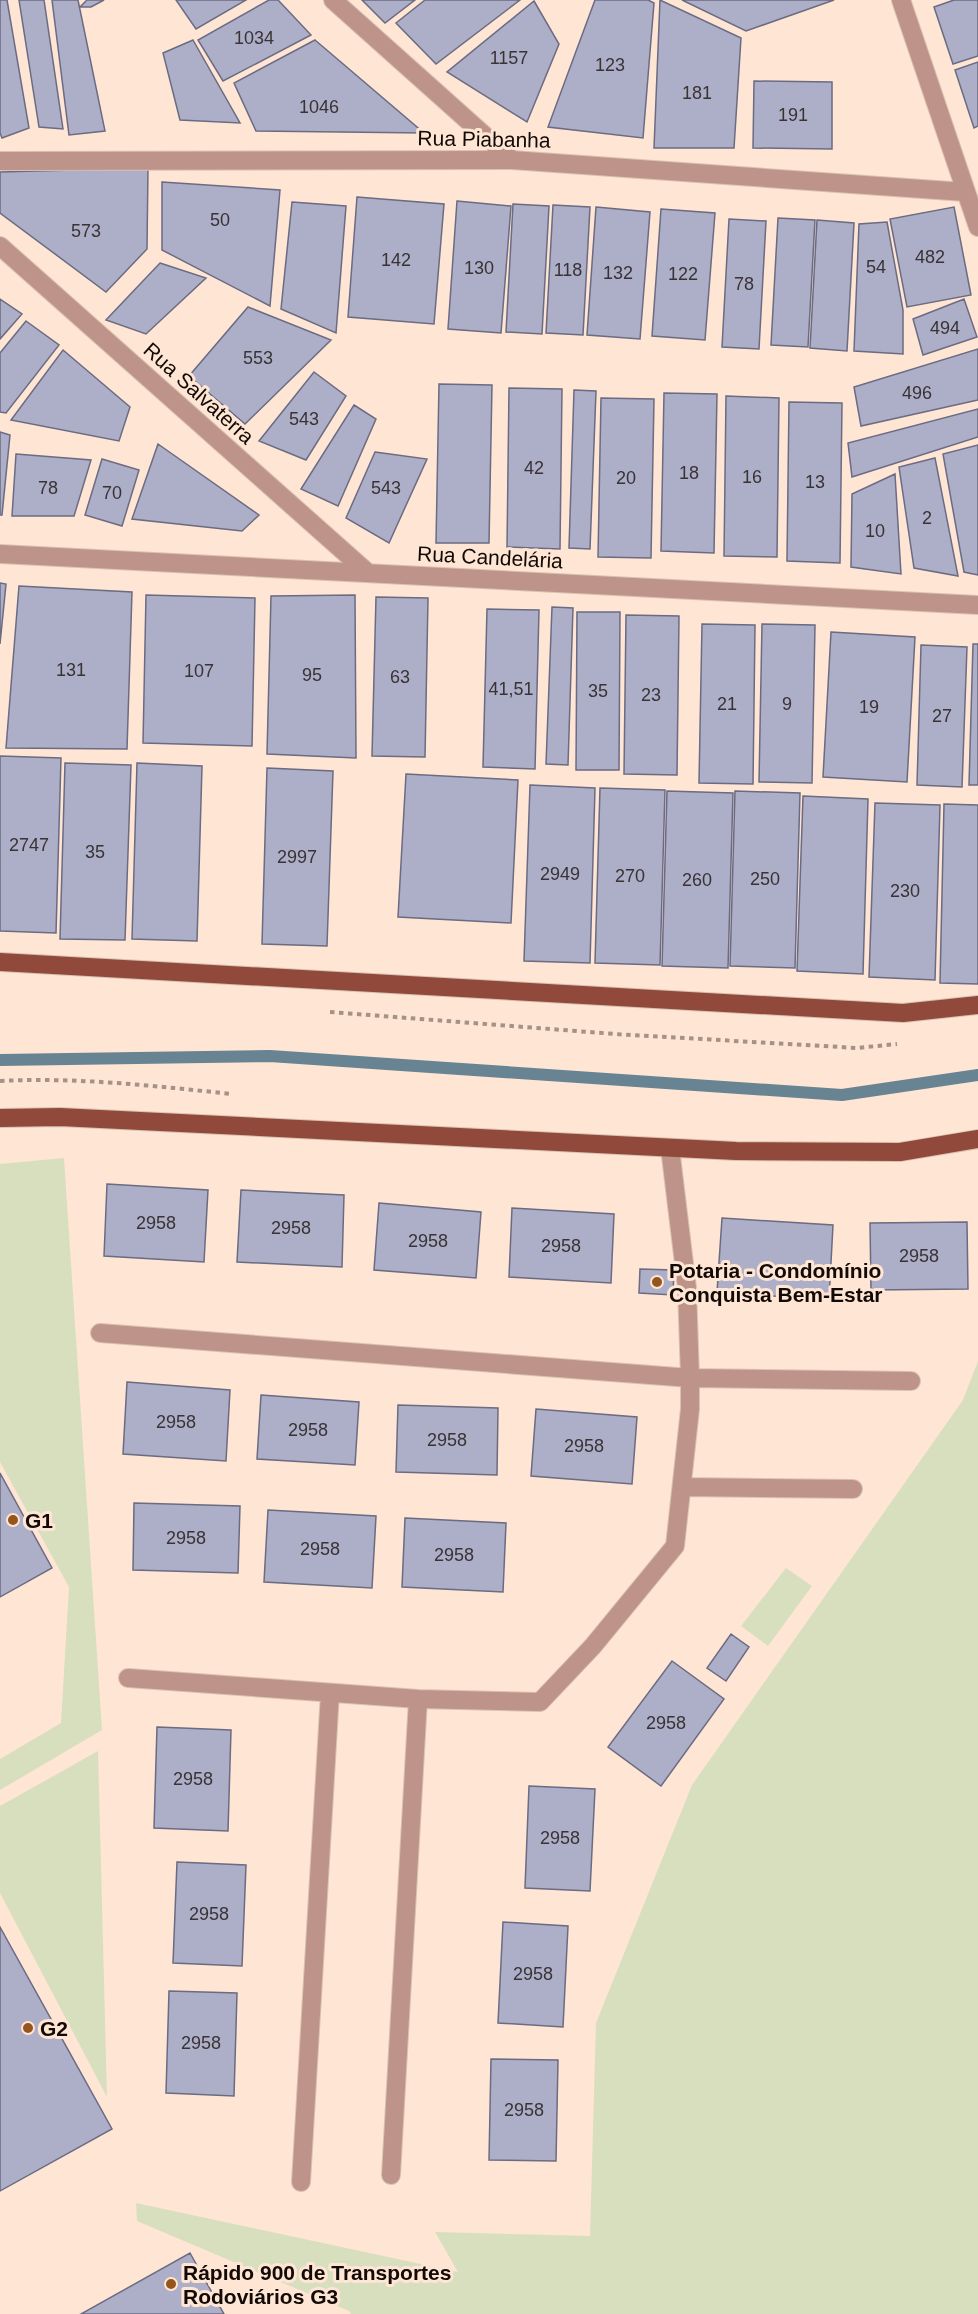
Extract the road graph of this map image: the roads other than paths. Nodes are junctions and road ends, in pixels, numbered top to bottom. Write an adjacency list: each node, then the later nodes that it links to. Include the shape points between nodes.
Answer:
1 (333, 0): 3 (street)
2 (901, 0): 5 (street)
3 (512, 160): 4 (street, Rua Piabanha); 5 (street, Rua Piabanha)
4 (0, 161)
5 (965, 192): 6 (street)
6 (978, 227)
7 (0, 246): 9 (street, Rua Salvaterra)
8 (0, 554): 9 (street, Rua Candelária)
9 (368, 573): 10 (street, Rua Candelária)
10 (978, 605)
11 (0, 962): 12 (main road, via 903,1013)
12 (978, 1005)
13 (0, 1118): 15 (main road, via 60,1117)
14 (978, 1139): 15 (main road, via 900,1152)
15 (670, 1148): 17 (street, via 687,1288)
16 (100, 1333): 17 (street)
17 (690, 1378): 18 (street); 19 (street)
18 (911, 1381)
19 (682, 1487): 20 (street); 23 (street, via 675,1546 593,1646 540,1702)
20 (852, 1489)
21 (128, 1678): 22 (street)
22 (330, 1693): 23 (street); 25 (street)
23 (418, 1699): 24 (street)
24 (391, 2175)
25 (301, 2182)

